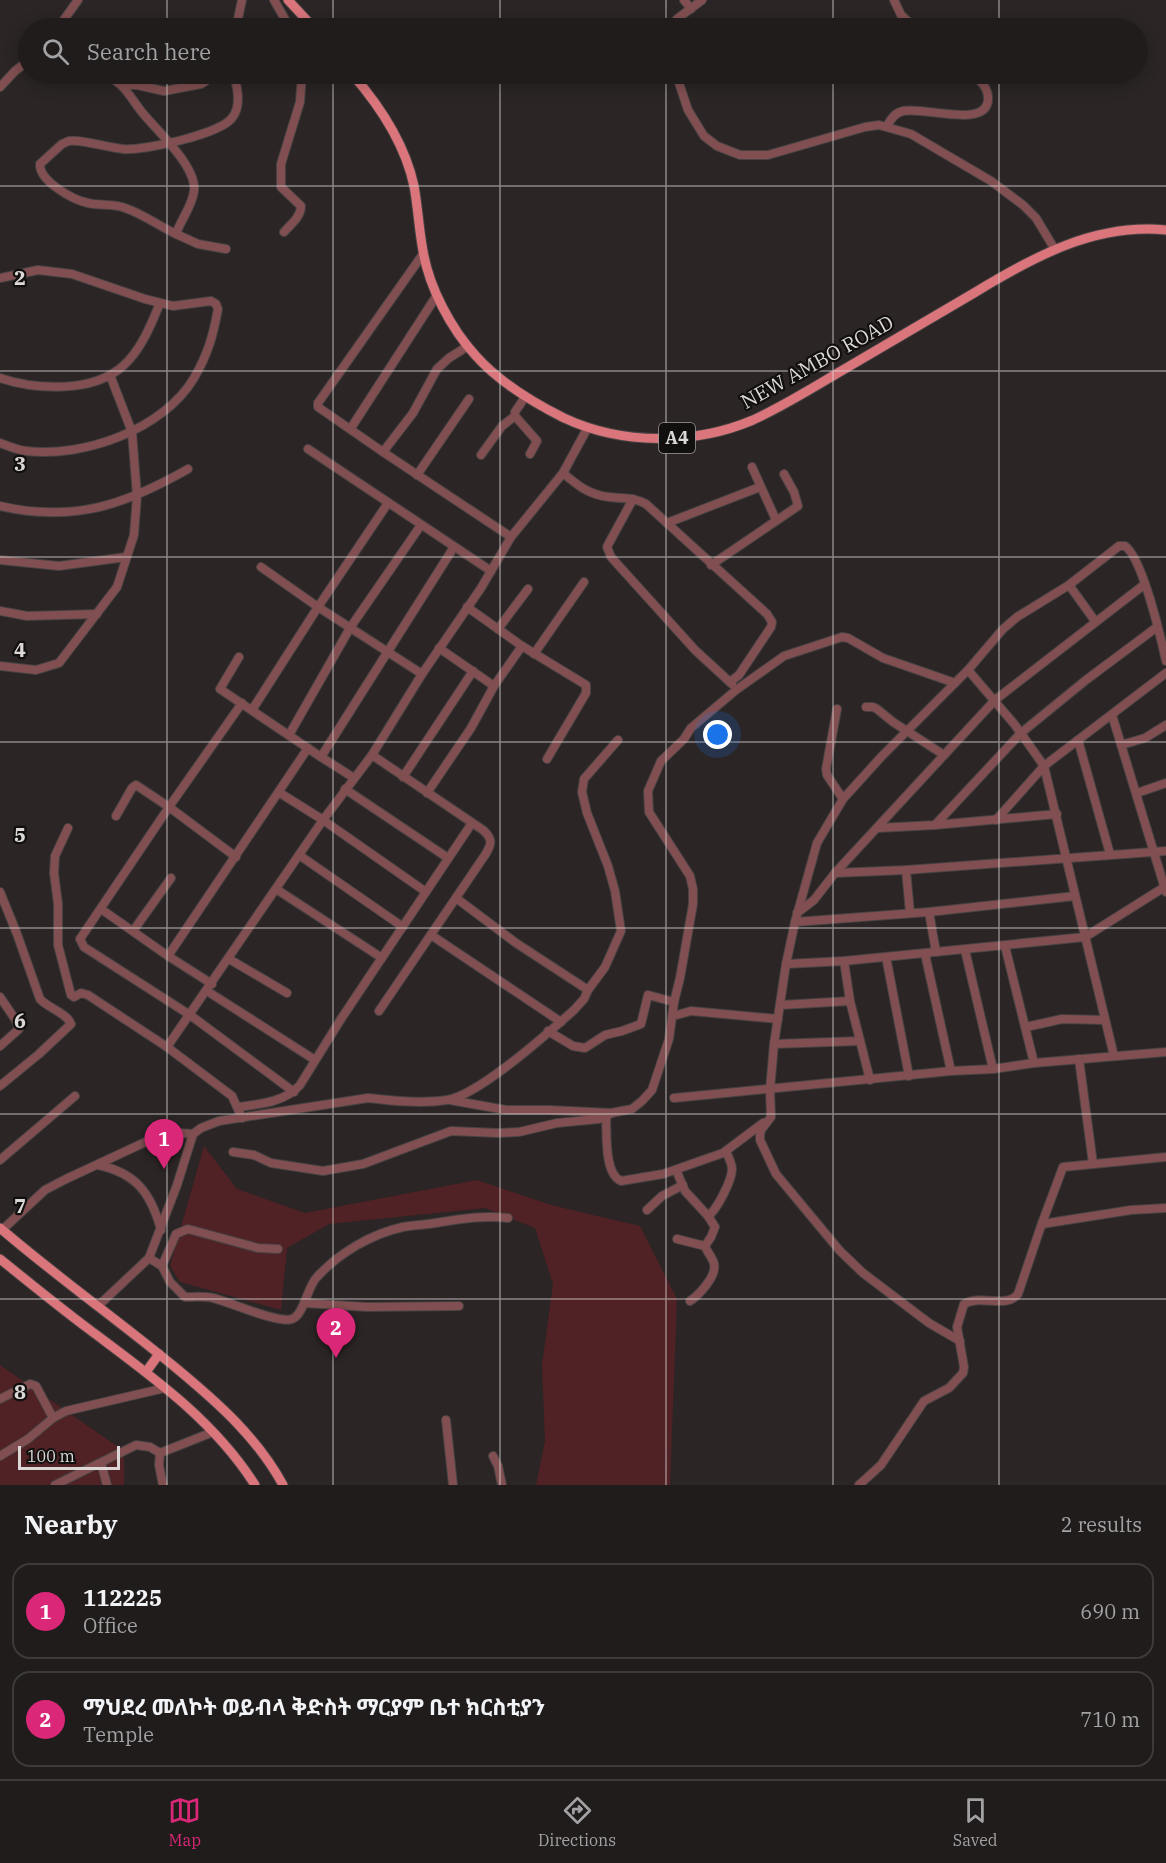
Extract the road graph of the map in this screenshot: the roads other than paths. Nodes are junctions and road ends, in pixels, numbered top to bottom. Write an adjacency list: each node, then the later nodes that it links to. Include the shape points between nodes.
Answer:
1 (78, 0): 9 (street)
2 (242, 0): 10 (street)
3 (274, 0): 11 (street)
4 (288, 0): 12 (main road)
5 (684, 0): 8 (street)
6 (702, 0): 8 (street)
7 (894, 0): 14 (street)
8 (691, 9): 13 (street)
9 (66, 18)
10 (238, 18)
11 (284, 18)
12 (305, 18)
13 (678, 18)
14 (904, 18)
15 (18, 70): 23 (street)
16 (201, 84): 22 (street, via 164,91)
17 (236, 84): 25 (street, via 237,106 231,120)
18 (301, 84): 27 (street, via 300,102 281,164 281,187 301,210)
19 (359, 84): 31 (main road, NEW AMBO ROAD / A4, via 401,146 414,185)
20 (679, 84): 24 (street, via 688,110 704,136 740,155 768,155 865,127)
21 (983, 84): 24 (street, via 988,99 981,112 964,116 903,111)
22 (121, 85): 25 (street)
23 (0, 87)
24 (887, 126): 29 (street, via 911,134 991,181 1036,218)
25 (170, 143): 28 (street, via 194,179 190,207); 28 (street, via 126,149 69,141 40,164 40,170 73,197 86,203 126,208)
26 (1166, 230): 29 (main road, NEW AMBO ROAD / A4, via 1107,233)
27 (284, 232)
28 (176, 234): 30 (street, via 198,244)
29 (1054, 248): 41 (main road, NEW AMBO ROAD / A4, via 754,419 690,437 612,434)
30 (226, 249)
31 (423, 254): 33 (main road, NEW AMBO ROAD / A4); 42 (street, via 318,403 322,411)
32 (0, 278): 34 (street, via 38,270 72,274)
33 (437, 295): 35 (main road, NEW AMBO ROAD / A4); 42 (street)
34 (160, 303): 36 (street, via 141,343 124,366); 43 (street, via 216,304 211,344 194,379 176,401)
35 (468, 346): 38 (main road, NEW AMBO ROAD / A4); 46 (street, via 437,369 413,413)
36 (110, 375): 37 (street, via 55,388); 43 (street)
37 (0, 378)
38 (525, 397): 40 (street); 41 (main road, NEW AMBO ROAD / A4)
39 (469, 399): 53 (street)
40 (515, 416): 47 (street, via 537,441); 48 (street, via 502,426)
41 (588, 427): 51 (street)
42 (351, 428): 46 (street)
43 (132, 432): 44 (street, via 87,447 54,452 24,451); 55 (street)
44 (0, 443)
45 (308, 449): 57 (street)
46 (383, 452): 53 (street)
47 (530, 454)
48 (481, 455)
49 (752, 467): 54 (street)
50 (188, 469): 55 (street)
51 (563, 473): 56 (street, via 595,494); 62 (street)
52 (784, 474): 59 (street, via 799,504)
53 (417, 475): 62 (street)
54 (760, 488): 59 (street); 60 (street)
55 (137, 496): 58 (street, via 111,505 58,513); 64 (street, via 134,535)
56 (633, 499): 60 (street, via 646,504); 93 (street, via 608,551 695,650)
57 (388, 503): 61 (street); 73 (street)
58 (0, 506)
59 (776, 520): 66 (street)
60 (667, 523): 66 (street)
61 (421, 525): 63 (street); 79 (street)
62 (511, 537): 68 (street)
63 (454, 547): 68 (street); 84 (street)
64 (126, 557): 65 (street, via 59,566); 76 (street, via 117,587)
65 (0, 560)
66 (711, 565): 93 (street, via 767,614 771,622 738,676)
67 (261, 567): 73 (street)
68 (491, 572): 74 (street)
69 (584, 582): 85 (street)
70 (1145, 584): 71 (street, via 1134,553 1119,546); 77 (street); 78 (street)
71 (1069, 585): 77 (street); 89 (street, via 1006,626)
72 (528, 589): 80 (street)
73 (318, 607): 79 (street); 101 (street)
74 (467, 607): 80 (street); 83 (street)
75 (0, 611): 76 (street, via 27,616)
76 (97, 614): 88 (street, via 59,663 36,670)
77 (1095, 621): 97 (street)
78 (1157, 627): 81 (street); 105 (street)
79 (350, 628): 84 (street); 106 (street)
80 (498, 629): 82 (street)
81 (1164, 642): 87 (street)
82 (522, 646): 85 (street); 95 (street)
83 (440, 648): 90 (street); 92 (street)
84 (387, 652): 92 (street); 113 (street)
85 (534, 654): 114 (street, via 587,689)
86 (238, 657): 98 (street, via 220,689)
87 (1166, 660)
88 (0, 666)
89 (968, 670): 94 (street); 97 (street)
90 (473, 671): 95 (street); 116 (street)
91 (1166, 672): 102 (street)
92 (422, 674): 111 (street)
93 (730, 682): 96 (street)
94 (955, 683): 96 (street, via 883,658 842,637 784,656); 104 (street)
95 (494, 686): 121 (street)
96 (736, 690): 173 (street, via 691,728 661,761 648,791 649,812 690,876 693,889)
97 (995, 700): 105 (street); 112 (street)
98 (242, 704): 101 (street); 124 (street)
99 (866, 707): 104 (street, via 873,706)
100 (837, 709): 123 (street, via 826,769)
101 (252, 711): 106 (street)
102 (1112, 716): 108 (street); 109 (street)
103 (1166, 725): 109 (street)
104 (906, 731): 112 (street); 123 (street)
105 (1021, 733): 115 (street); 130 (street)
106 (289, 735): 110 (street)
107 (618, 740): 168 (street, via 584,778 582,792 610,874 621,931 605,967)
108 (1078, 740): 115 (street); 135 (street)
109 (1121, 746): 122 (street)
110 (308, 748): 113 (street); 120 (street)
111 (372, 755): 116 (street); 117 (street)
112 (944, 755): 132 (street)
113 (321, 757): 117 (street)
114 (547, 759)
115 (1044, 766): 125 (street); 128 (street)
116 (404, 777): 121 (street)
117 (354, 778): 119 (street)
118 (1166, 783): 122 (street)
119 (345, 789): 127 (street); 139 (street)
120 (280, 793): 127 (street); 137 (street)
121 (427, 793): 129 (street)
122 (1137, 793): 134 (street)
123 (843, 799): 152 (street, via 817,843)
124 (169, 807): 126 (street, via 136,785); 137 (street); 149 (street)
125 (1056, 814): 128 (street); 138 (street)
126 (116, 816)
127 (323, 820): 136 (street); 146 (street)
128 (996, 820): 130 (street)
129 (472, 823): 139 (street); 148 (street, via 489,836 491,845)
130 (935, 825): 132 (street)
131 (68, 828): 186 (street, via 55,856 54,873 58,945 71,995 88,995)
132 (878, 828): 141 (street)
133 (1166, 851): 134 (street)
134 (1154, 852): 135 (street); 144 (street)
135 (1110, 854): 138 (street)
136 (299, 855): 143 (street); 153 (street)
137 (236, 857): 161 (street)
138 (1066, 857): 140 (street); 147 (street)
139 (448, 858): 146 (street)
140 (906, 870): 141 (street); 151 (street)
141 (835, 873): 152 (street)
142 (171, 878): 154 (street)
143 (276, 889): 163 (street); 164 (street)
144 (1165, 890): 156 (street)
145 (0, 892): 196 (street, via 40,999 71,1024)
146 (426, 892): 153 (street)
147 (1075, 896): 150 (street); 156 (street)
148 (456, 898): 155 (street); 168 (street)
149 (100, 909): 154 (street); 176 (street, via 81,943)
150 (929, 912): 151 (street); 159 (street)
151 (910, 913): 152 (street)
152 (796, 917): 166 (street)
153 (403, 927): 163 (street)
154 (133, 931): 161 (street)
155 (431, 935): 175 (street); 180 (street)
156 (1085, 937): 157 (street); 179 (street)
157 (1005, 946): 158 (street); 181 (street)
158 (965, 950): 159 (street); 192 (street)
159 (936, 952): 160 (street)
160 (925, 954): 162 (street); 193 (street)
161 (168, 956): 167 (street)
162 (886, 957): 165 (street); 194 (street)
163 (381, 958): 190 (street)
164 (229, 959): 167 (street); 170 (street)
165 (844, 961): 166 (street); 172 (street)
166 (786, 964): 174 (street)
167 (212, 984): 169 (street)
168 (588, 990): 180 (street)
169 (207, 991): 176 (street); 190 (street)
170 (287, 993)
171 (0, 997): 185 (street, via 19,1029)
172 (850, 1001): 174 (street); 183 (street)
173 (674, 1002): 177 (street); 182 (street, via 648,995 641,1024 605,1035 584,1049)
174 (780, 1005): 178 (street)
175 (379, 1011)
176 (190, 1015): 186 (street); 198 (street)
177 (673, 1016): 178 (street, via 691,1011); 203 (street, via 652,1090 632,1109)
178 (778, 1019): 184 (street)
179 (1105, 1020): 181 (street, via 1062,1019); 188 (street)
180 (561, 1022): 182 (street)
181 (1026, 1027): 191 (street)
182 (548, 1031): 201 (street, via 491,1077)
183 (860, 1041): 184 (street); 195 (street)
184 (774, 1044): 197 (street)
185 (0, 1046)
186 (167, 1047): 202 (street, via 232,1096)
187 (1166, 1052): 188 (street)
188 (1114, 1056): 189 (street)
189 (1079, 1059): 191 (street); 211 (street)
190 (315, 1060): 198 (street)
191 (1034, 1063): 192 (street)
192 (993, 1069): 193 (street)
193 (951, 1071): 194 (street)
194 (909, 1076): 195 (street)
195 (870, 1080): 197 (street)
196 (0, 1086)
197 (770, 1089): 200 (street); 204 (street)
198 (294, 1092): 202 (street, via 262,1104)
199 (75, 1096): 209 (street)
200 (675, 1098)
201 (448, 1100): 203 (street, via 506,1110); 205 (street, via 368,1098)
202 (238, 1107): 205 (street)
203 (608, 1115): 208 (street, via 519,1132 451,1131 363,1164 323,1171); 213 (street, via 608,1157 616,1179)
204 (771, 1117): 207 (street); 232 (street, via 761,1130 760,1140 776,1174 840,1251 898,1300)
205 (242, 1118): 206 (street, via 207,1125)
206 (193, 1134): 212 (street, via 167,1132); 221 (street)
207 (726, 1151): 213 (street); 217 (street, via 732,1166 731,1177)
208 (233, 1152)
209 (1, 1156)
210 (1166, 1156): 211 (street)
211 (1093, 1164): 219 (street, via 1063,1167)
212 (98, 1165): 220 (street, via 45,1190); 221 (street, via 123,1172 135,1182 147,1195)
213 (676, 1170): 214 (street)
214 (683, 1185): 216 (street); 217 (street)
215 (1166, 1208): 219 (street)
216 (647, 1210)
217 (708, 1216): 223 (street, via 715,1230)
218 (508, 1218): 229 (street, via 459,1219 386,1232 337,1258 309,1287)
219 (1042, 1224): 232 (street, via 1018,1294 1010,1300 970,1300 964,1304 957,1327)
220 (1, 1229): 230 (main road)
221 (161, 1230): 225 (street)
222 (676, 1239): 223 (street)
223 (705, 1246): 228 (street, via 714,1270 704,1289)
224 (278, 1249): 227 (street, via 258,1248 188,1229 176,1234)
225 (149, 1258): 227 (street); 230 (street)
226 (0, 1259): 234 (main road)
227 (162, 1266): 229 (street, via 170,1282 185,1297 220,1300 282,1320 293,1319)
228 (690, 1301)
229 (304, 1303): 231 (street)
230 (98, 1306): 233 (main road)
231 (459, 1306)
232 (960, 1341): 251 (street, via 963,1373 949,1388 924,1401 881,1465)
233 (159, 1354): 234 (main road); 248 (main road, via 242,1428)
234 (146, 1372): 235 (main road)
235 (165, 1388): 237 (street, via 66,1411); 239 (main road)
236 (0, 1399): 237 (street, via 30,1384 36,1386)
237 (53, 1418): 241 (street)
238 (446, 1420): 249 (street)
239 (213, 1432): 240 (street); 247 (main road)
240 (160, 1453): 243 (street, via 136,1445); 246 (street)
241 (0, 1456)
242 (493, 1456): 250 (street)
243 (101, 1463): 244 (street); 245 (street)
244 (56, 1485)
245 (107, 1485)
246 (163, 1485)
247 (255, 1485)
248 (283, 1485)
249 (453, 1485)
250 (502, 1485)
251 (860, 1485)

